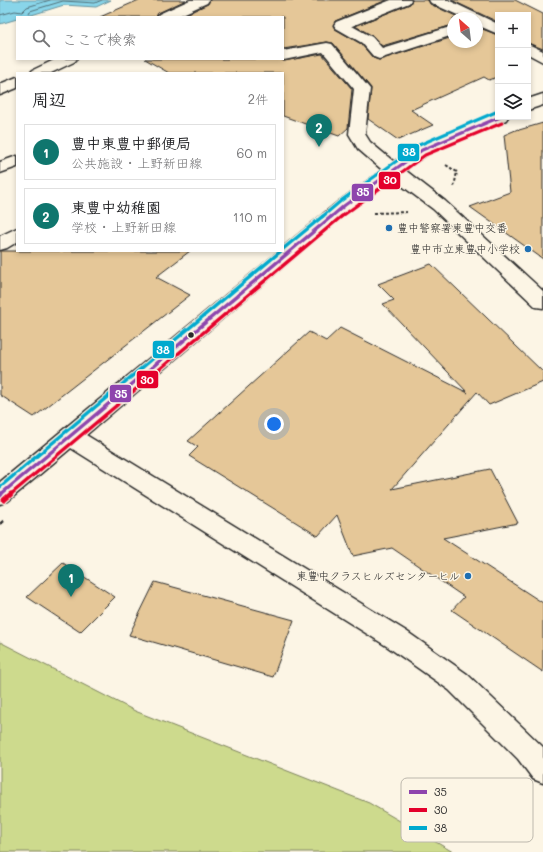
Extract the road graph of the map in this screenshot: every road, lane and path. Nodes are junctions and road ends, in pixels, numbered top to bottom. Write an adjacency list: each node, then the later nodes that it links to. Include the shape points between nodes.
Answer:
1 (202, 0): 5 (street)
2 (404, 0): 8 (street, via 341,25 368,40 379,54)
3 (436, 0): 4 (street)
4 (461, 12)
5 (166, 16)
6 (483, 22): 7 (street)
7 (495, 28)
8 (447, 32)
9 (531, 50): 11 (street)
10 (284, 55): 21 (street, via 327,47 362,89 357,134 364,145)
11 (543, 57)
12 (67, 60): 13 (street)
13 (40, 72)
14 (16, 82): 15 (street)
15 (0, 90)
16 (543, 99): 17 (street)
17 (531, 104)
18 (495, 119): 21 (street, via 422,150)
19 (16, 161): 20 (street)
20 (0, 168)
21 (393, 170): 24 (street, via 439,205); 25 (street, via 345,205)
22 (16, 235): 23 (street)
23 (0, 244)
24 (543, 302)
25 (70, 436): 26 (street); 27 (street, via 397,640 458,682 528,750)
26 (0, 495)
27 (543, 770)

